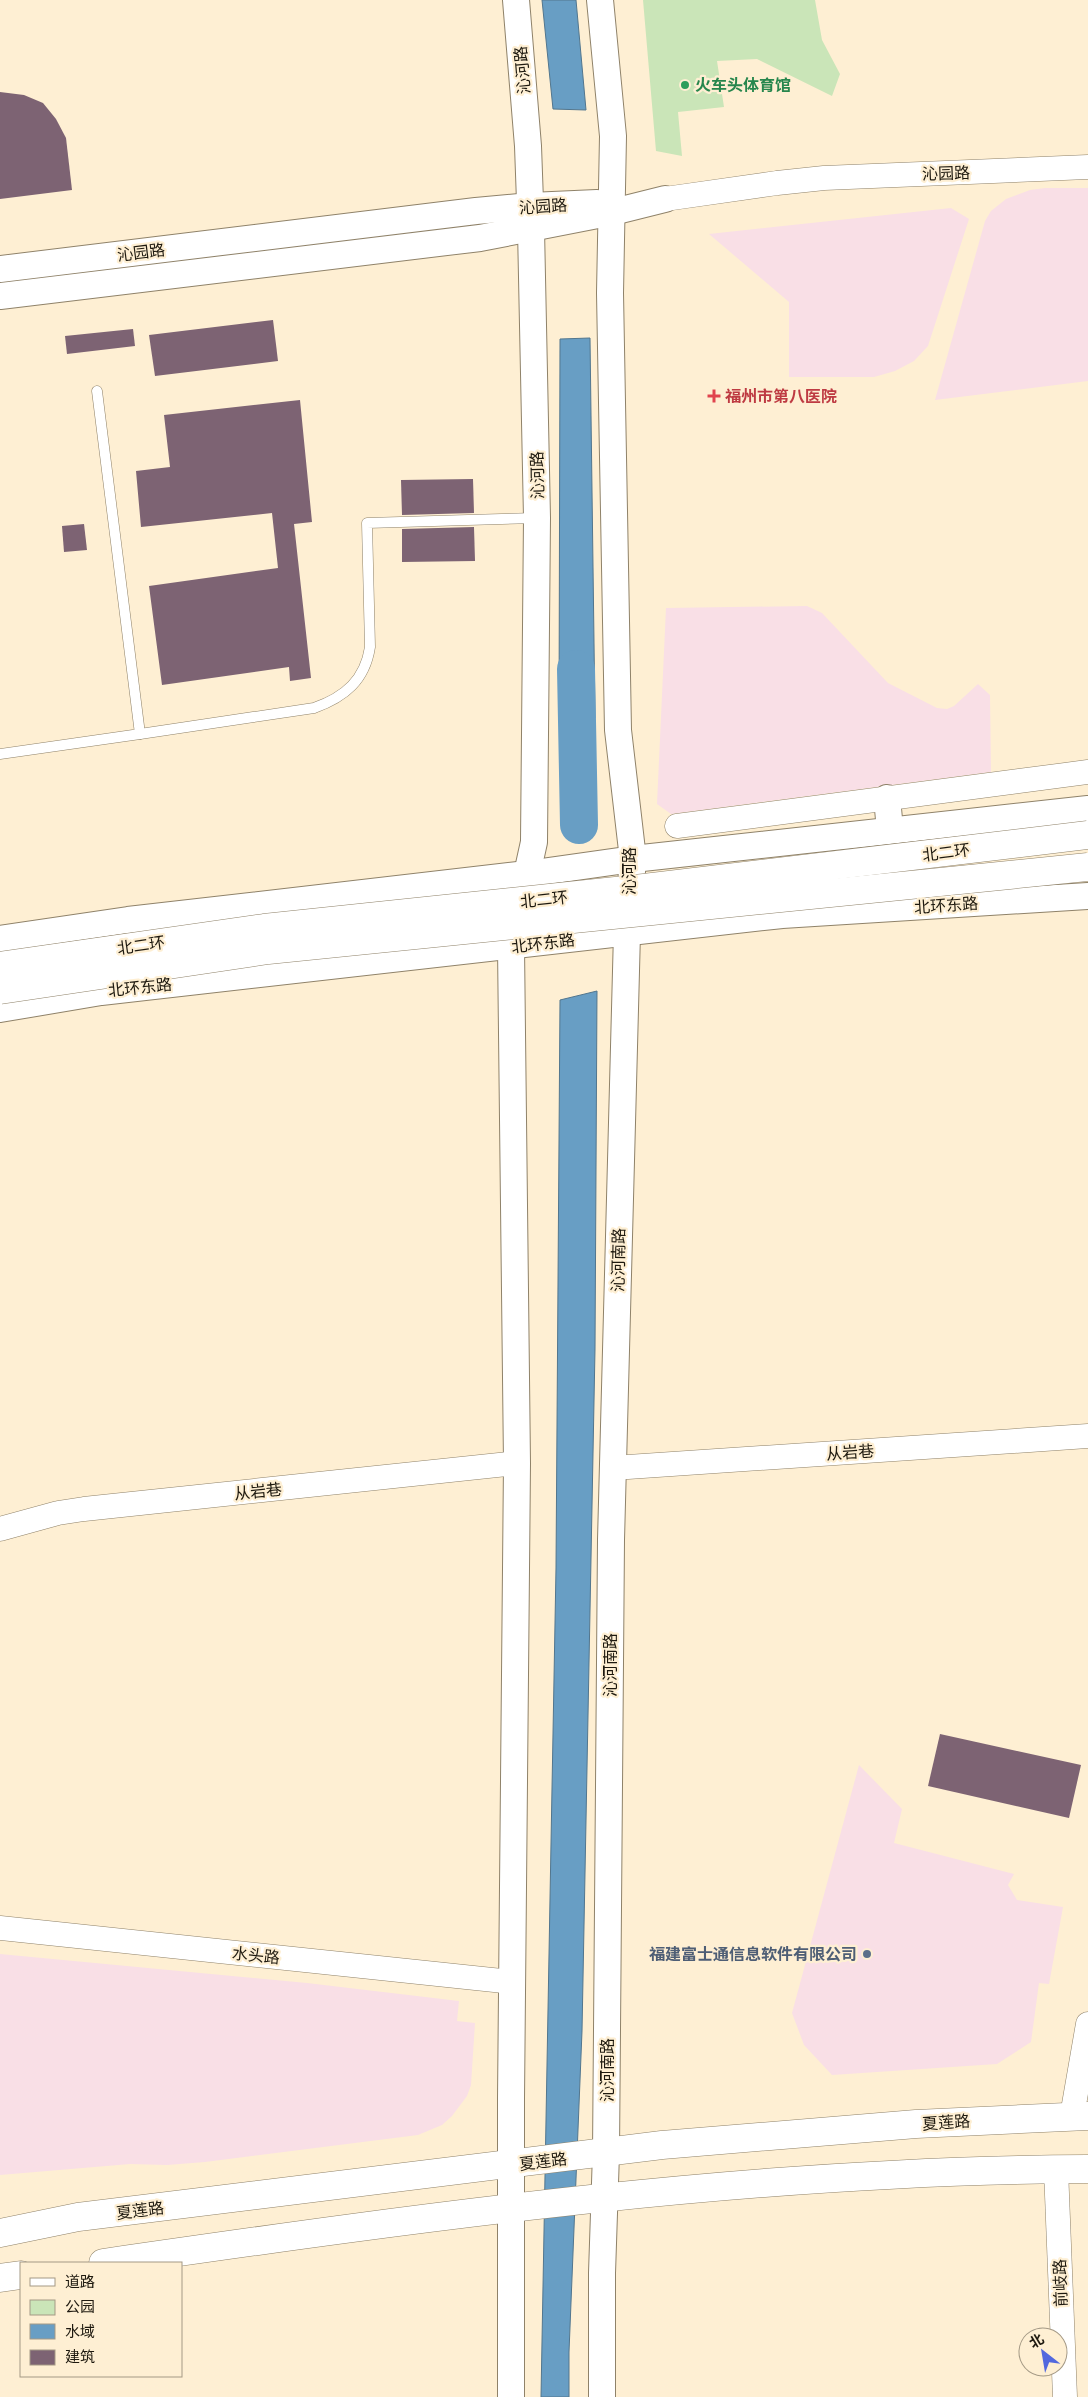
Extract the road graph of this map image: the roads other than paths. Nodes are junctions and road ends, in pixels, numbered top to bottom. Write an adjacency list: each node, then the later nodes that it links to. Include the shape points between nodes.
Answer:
1 (516, 0): 6 (main road, 沁河路)
2 (600, 0): 5 (main road, 沁河路, via 610,102)
3 (1088, 167): 4 (street, 沁园路, via 824,178)
4 (665, 199): 5 (main road, 沁园路)
5 (613, 207): 6 (main road, 沁园路); 19 (main road, 沁河路, via 610,293 618,730)
6 (531, 217): 7 (main road, 沁园路); 8 (main road, via 480,238); 10 (main road, 沁河路)
7 (0, 269)
8 (0, 296)
9 (96, 391): 11 (lane)
10 (538, 518): 11 (lane, via 367,523 370,647 368,664 350,688 314,708); 21 (main road, 沁河路, via 534,842)
11 (140, 734): 12 (lane)
12 (0, 754)
13 (1088, 772): 14 (street)
14 (887, 798): 16 (street); 17 (main road)
15 (1088, 810): 17 (main road)
16 (676, 826)
17 (890, 830): 19 (main road)
18 (1088, 835): 26 (main road, 北二环, bridge, via 644,888 264,928)
19 (633, 859): 21 (main road); 23 (main road, 沁河路)
20 (1088, 867): 27 (main road, 北二环, bridge, via 278,949)
21 (527, 874): 24 (main road, via 128,920); 25 (main road, 沁河路, via 513,916)
22 (1088, 896): 23 (main road, 北环东路, via 782,915)
23 (627, 933): 25 (main road, 北环东路); 31 (main road, 沁河南路)
24 (0, 939)
25 (510, 947): 28 (main road, 北环东路, via 101,992); 30 (main road)
26 (0, 966)
27 (0, 990)
28 (0, 1009)
29 (1088, 1436): 31 (street, 从岩巷)
30 (517, 1463): 32 (street, 从岩巷, via 84,1509); 34 (main road)
31 (613, 1468): 37 (main road, 沁河南路)
32 (0, 1529)
33 (0, 1928): 34 (street, 水头路)
34 (512, 1982): 38 (main road)
35 (1088, 2024): 36 (street)
36 (1080, 2116): 37 (main road, 夏莲路, via 978,2119 824,2130)
37 (606, 2153): 38 (main road, 夏莲路); 41 (main road, 沁河南路)
38 (511, 2166): 42 (main road); 43 (main road, 夏莲路, via 78,2218)
39 (1056, 2169): 40 (main road); 41 (main road, via 815,2179); 49 (street, 前岐路)
40 (1088, 2169)
41 (604, 2197): 42 (main road); 48 (main road, 沁河南路)
42 (512, 2207): 44 (main road); 47 (main road)
43 (0, 2233)
44 (110, 2262)
45 (20, 2275): 46 (main road)
46 (0, 2278)
47 (511, 2397)
48 (602, 2397)
49 (1065, 2397)

